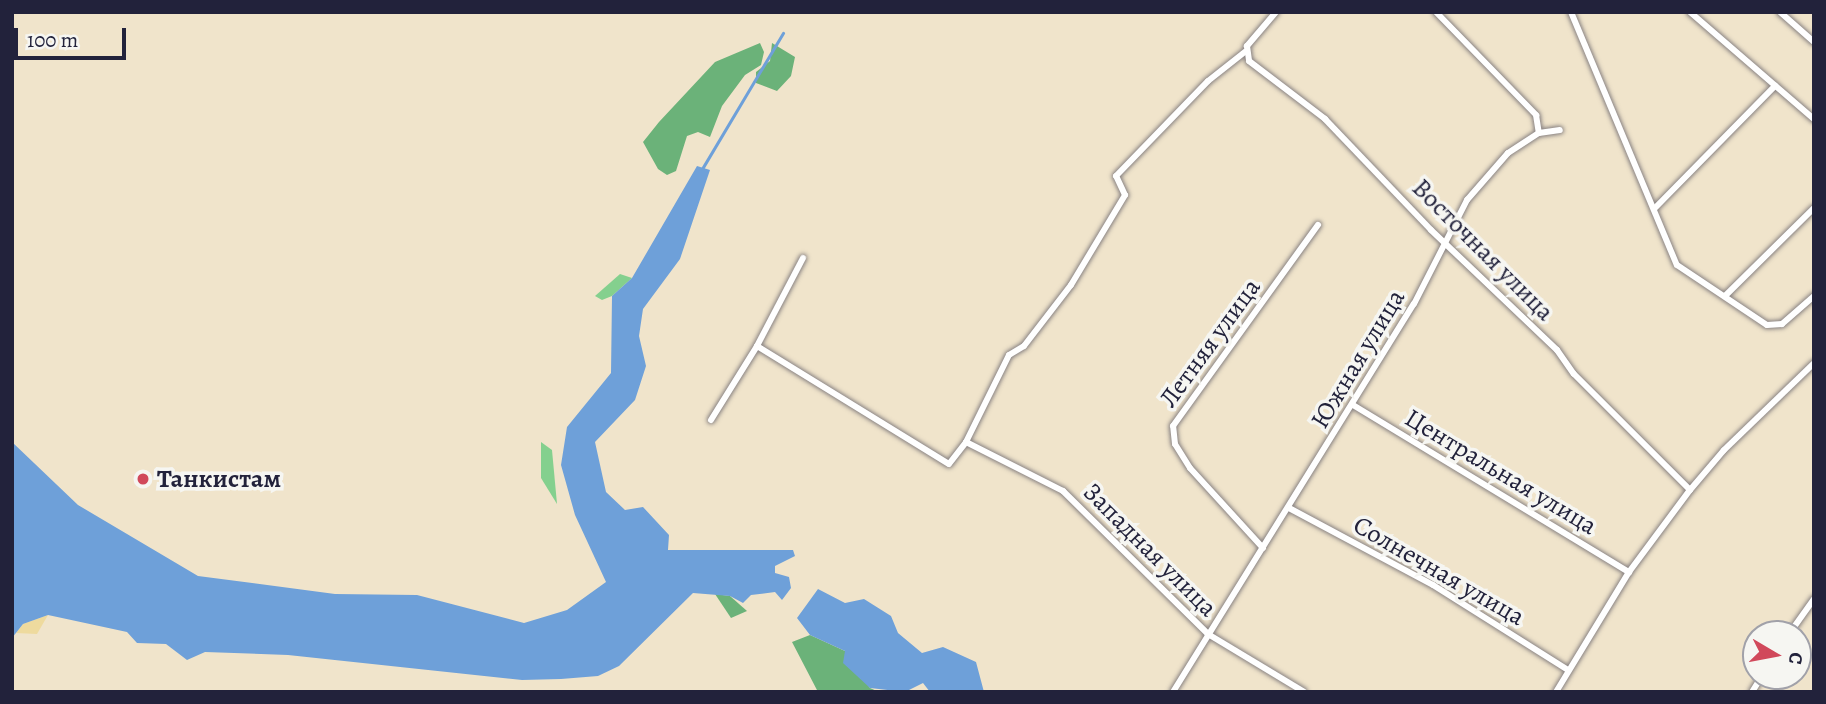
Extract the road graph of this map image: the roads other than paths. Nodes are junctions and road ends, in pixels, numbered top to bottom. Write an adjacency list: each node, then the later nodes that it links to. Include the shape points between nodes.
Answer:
1 (1276, 12): 7 (street)
2 (1436, 12): 11 (street, via 1536,115)
3 (1571, 12): 13 (street)
4 (1690, 12): 8 (street)
5 (1780, 12): 6 (street)
6 (1814, 42)
7 (1246, 49): 15 (street, Восточная улица, via 1249,61 1325,119); 23 (street, via 1208,81 1116,176 1125,195 1071,285 1024,346 1009,355)
8 (1775, 86): 9 (street); 13 (street)
9 (1814, 119)
10 (1560, 130): 11 (street, Южная улица)
11 (1539, 132): 15 (street, Южная улица, via 1508,153 1467,200)
12 (1814, 208): 17 (street)
13 (1654, 209): 17 (street, via 1677,265)
14 (1318, 225): 26 (street, Летняя улица, via 1173,426 1175,444 1190,468)
15 (1447, 245): 21 (street, Южная улица); 24 (street, Восточная улица, via 1557,350 1573,374)
16 (803, 258): 19 (street)
17 (1725, 296): 18 (street, via 1767,325 1782,324)
18 (1814, 296)
19 (757, 346): 22 (street); 23 (street, via 949,464)
20 (1814, 363): 24 (street, via 1724,450)
21 (1353, 405): 25 (street, Южная улица); 27 (street, Центральная улица)
22 (710, 420)
23 (966, 442): 30 (street, Западная улица, via 1063,491)
24 (1690, 490): 27 (street)
25 (1289, 508): 26 (street, Южная улица); 31 (street, Солнечная улица, via 1433,585)
26 (1264, 548): 30 (street, Южная улица)
27 (1629, 572): 31 (street)
28 (1814, 599): 29 (street)
29 (1799, 620)
30 (1208, 634): 32 (street, Южная улица); 33 (street, Западная улица)
31 (1568, 670): 34 (street)
32 (1173, 692)
33 (1304, 692)
34 (1556, 692)

